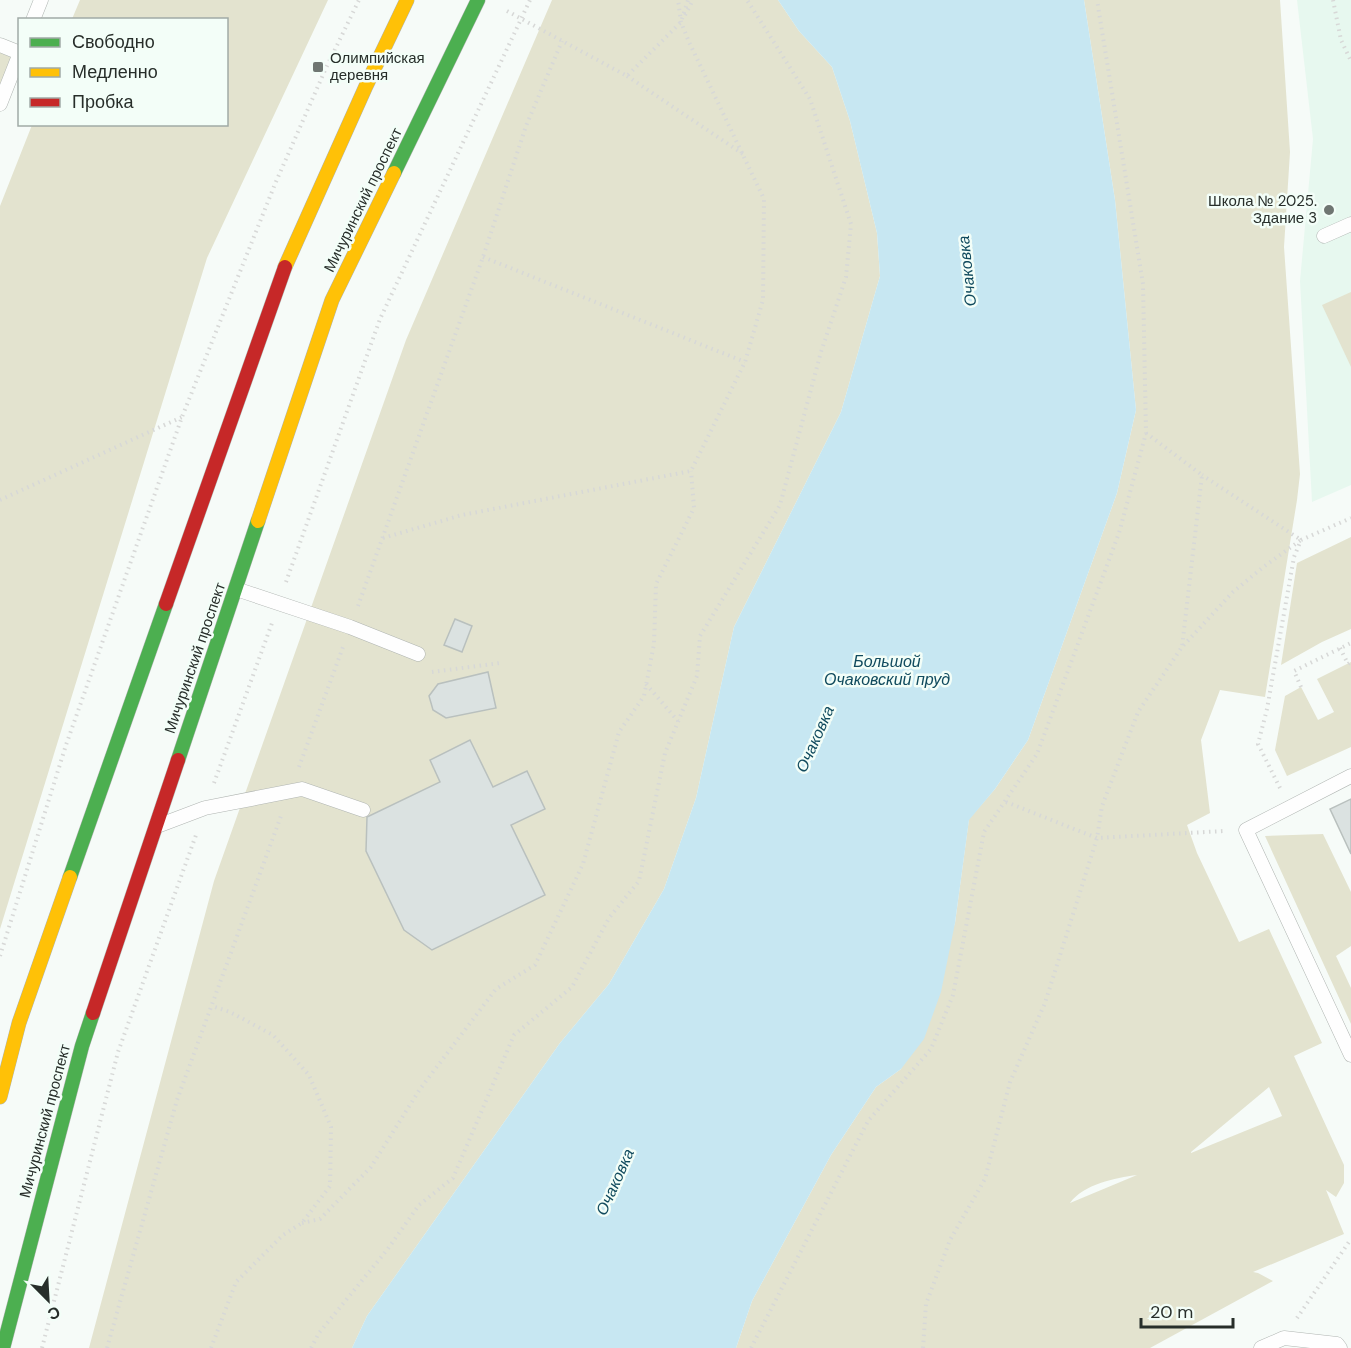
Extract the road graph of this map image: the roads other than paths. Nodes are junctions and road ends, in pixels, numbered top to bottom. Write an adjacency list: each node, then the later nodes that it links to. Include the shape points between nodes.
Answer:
1 (41, 0): 4 (lane)
2 (407, 0): 17 (main road, via 284,269 23,1012)
3 (478, 0): 11 (main road, Мичуринский проспект, via 333,300)
4 (34, 18)
5 (0, 45): 6 (lane)
6 (18, 52)
7 (18, 58): 8 (lane)
8 (0, 104)
9 (1351, 224): 10 (lane)
10 (1324, 236)
11 (236, 589): 12 (lane); 15 (main road, Мичуринский проспект)
12 (418, 654)
13 (1351, 776): 16 (lane, via 1246,830)
14 (363, 810): 15 (lane, via 302,789 206,808)
15 (155, 827): 18 (main road, Мичуринский проспект, via 82,1046)
16 (1351, 1055)
17 (0, 1097)
18 (3, 1348)
19 (1261, 1348): 20 (lane, via 1284,1338 1337,1344)
20 (1340, 1348)

